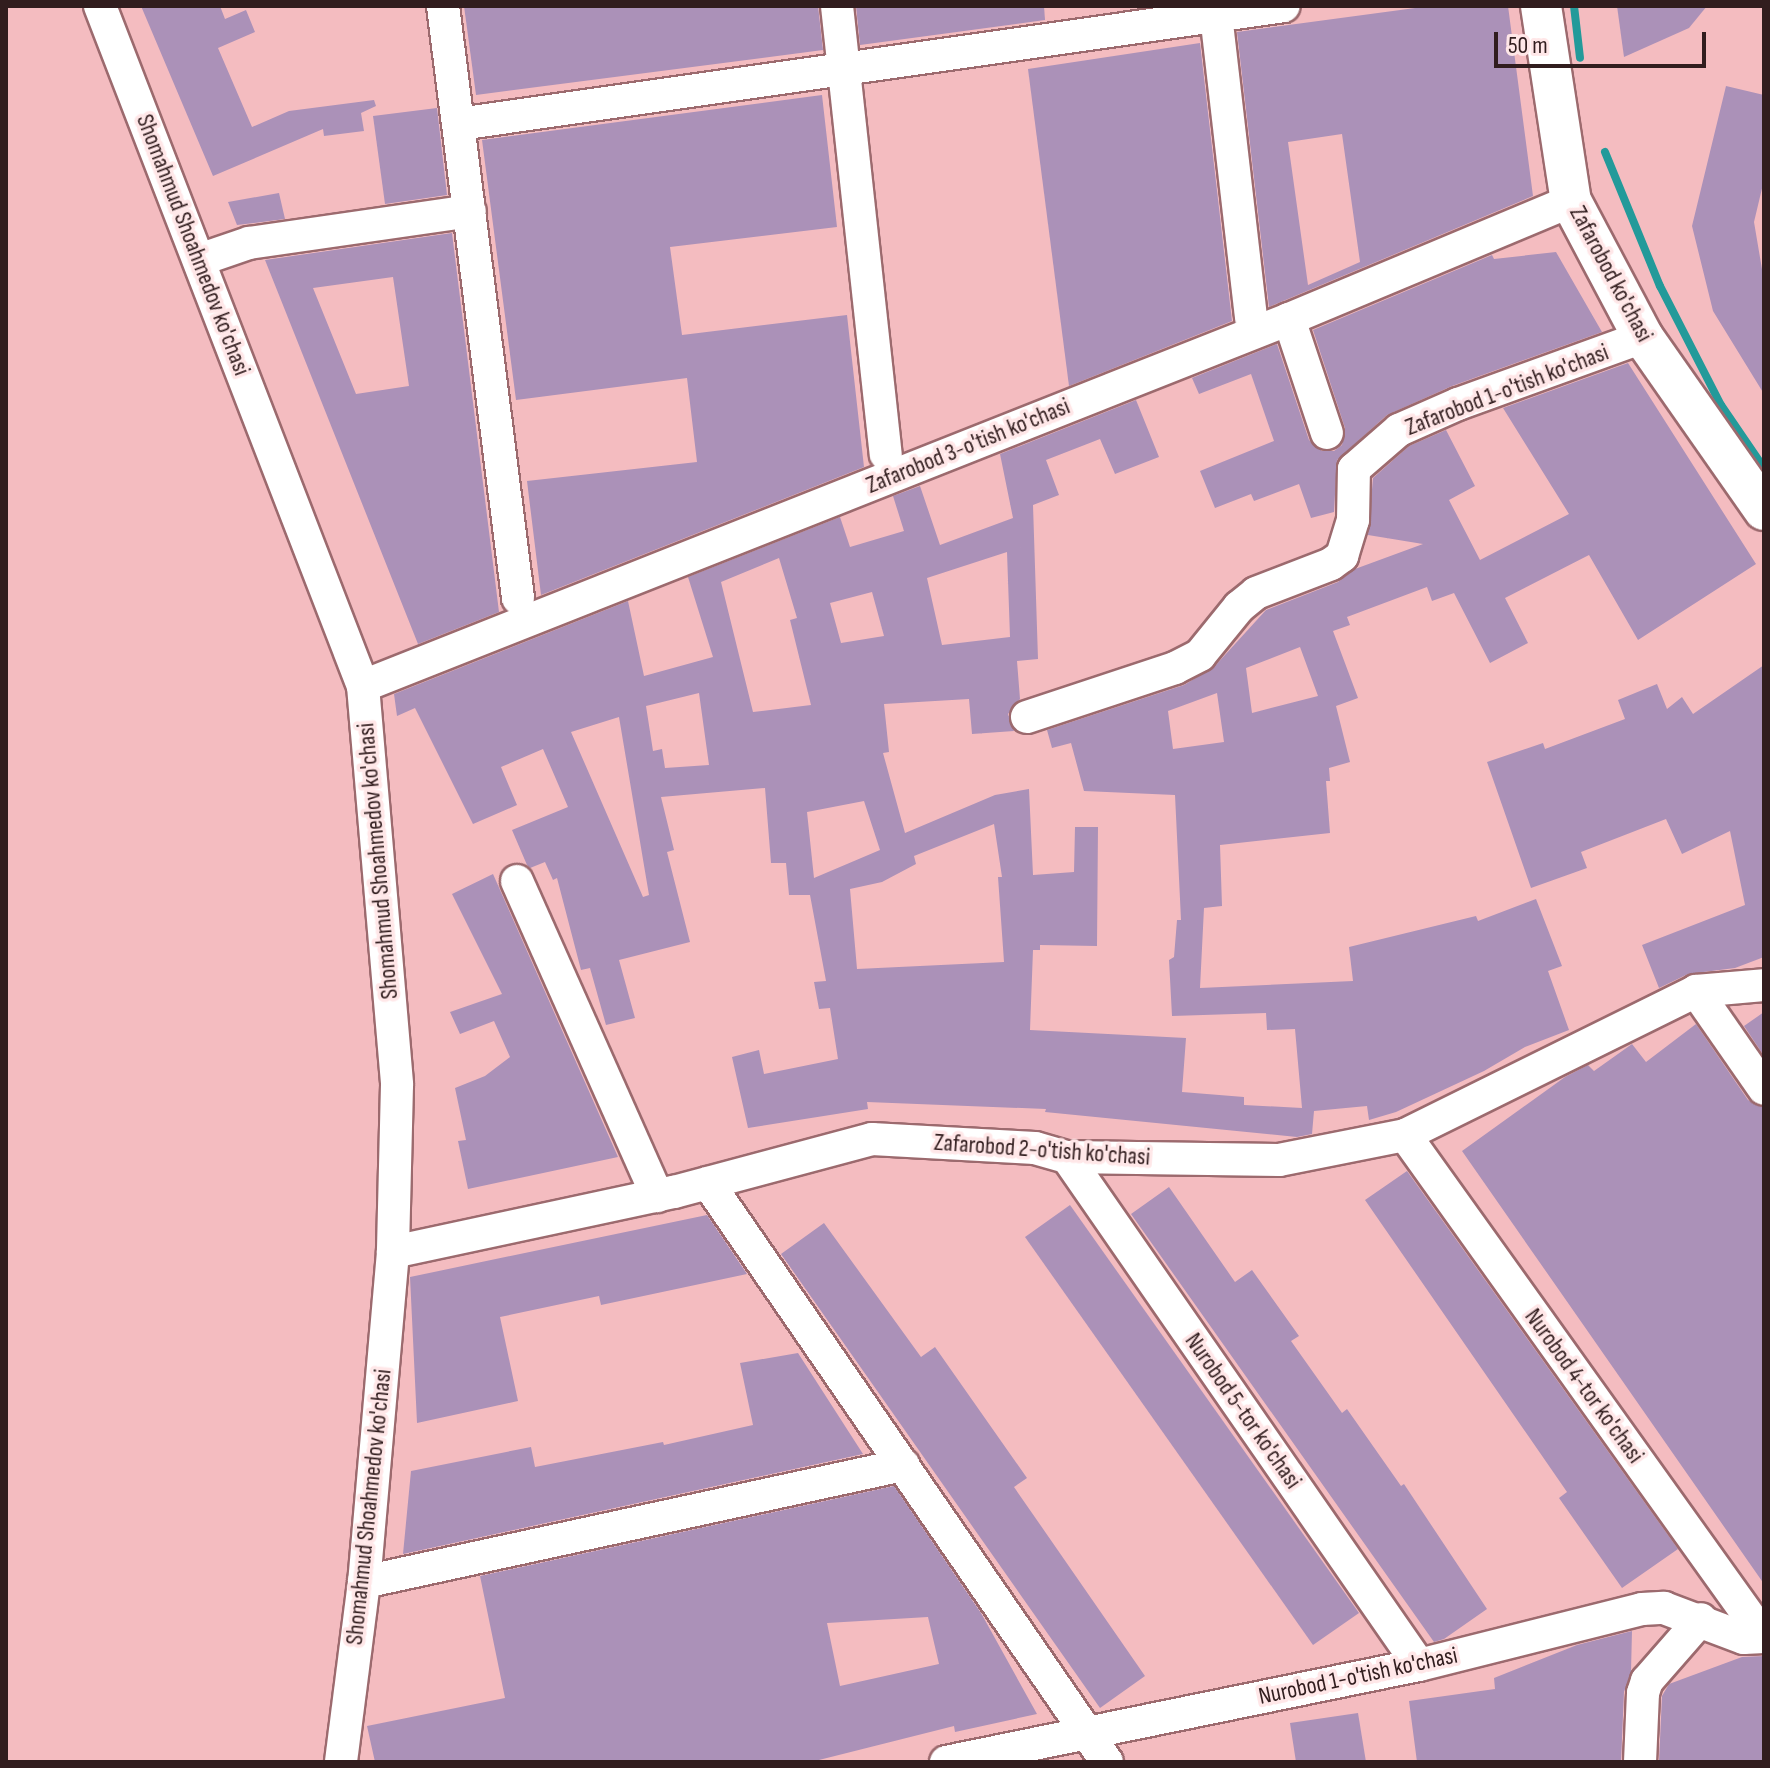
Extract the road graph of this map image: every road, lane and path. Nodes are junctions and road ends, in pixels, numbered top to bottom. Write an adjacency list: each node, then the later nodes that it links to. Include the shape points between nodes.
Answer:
1 (100, 6): 11 (street, Shomahmud Shoahmedov ko'chasi)
2 (443, 6): 8 (street)
3 (837, 6): 7 (street)
4 (1284, 6): 6 (street)
5 (1541, 6): 9 (street, Zafarobod ko'chasi)
6 (1215, 11): 7 (street); 12 (street)
7 (845, 69): 8 (street); 16 (street)
8 (459, 124): 10 (street)
9 (1571, 201): 13 (street, Zafarobod 3-o'tish ko'chasi); 14 (street, Zafarobod ko'chasi)
10 (470, 211): 11 (street, via 249,243); 18 (street)
11 (199, 260): 19 (street, Shomahmud Shoahmedov ko'chasi)
12 (1251, 318)
13 (1289, 319): 15 (street); 19 (street, Zafarobod 3-o'tish ko'chasi)
14 (1643, 337): 17 (street, Zafarobod ko'chasi); 20 (street, Zafarobod 1-o'tish ko'chasi, via 1399,430 1354,469 1353,520 1342,556 1256,593 1200,655 1175,668)
15 (1327, 433)
16 (886, 454)
17 (1764, 510)
18 (518, 598)
19 (363, 686): 29 (street, Shomahmud Shoahmedov ko'chasi, via 397,1085)
20 (1027, 717)
21 (517, 881): 28 (street)
22 (1764, 985): 23 (street, Zafarobod 2-o'tish ko'chasi)
23 (1696, 991): 24 (street); 25 (street, Zafarobod 2-o'tish ko'chasi)
24 (1764, 1089)
25 (1405, 1135): 26 (street, Zafarobod 2-o'tish ko'chasi, via 1279,1160); 33 (street, Nurobod 4-tor ko'chasi)
26 (1067, 1157): 27 (street, Zafarobod 2-o'tish ko'chasi, via 1035,1148 872,1139); 34 (street, Nurobod 5-tor ko'chasi)
27 (708, 1183): 28 (street, Zafarobod 2-o'tish ko'chasi); 30 (street)
28 (657, 1196): 29 (street, Zafarobod 2-o'tish ko'chasi)
29 (393, 1252): 31 (street, Shomahmud Shoahmedov ko'chasi)
30 (903, 1465): 31 (street); 35 (street)
31 (364, 1582): 36 (street, Shomahmud Shoahmedov ko'chasi)
32 (1701, 1619): 33 (street, Nurobod 1-o'tish ko'chasi, via 1744,1638); 34 (street, Nurobod 1-o'tish ko'chasi, via 1664,1608 1642,1609); 39 (street, via 1647,1681)
33 (1764, 1637)
34 (1419, 1665): 35 (street, Nurobod 1-o'tish ko'chasi)
35 (1087, 1733): 37 (street, Nurobod 1-o'tish ko'chasi); 38 (street)
36 (341, 1762)
37 (946, 1762)
38 (1107, 1762)
39 (1640, 1762)

